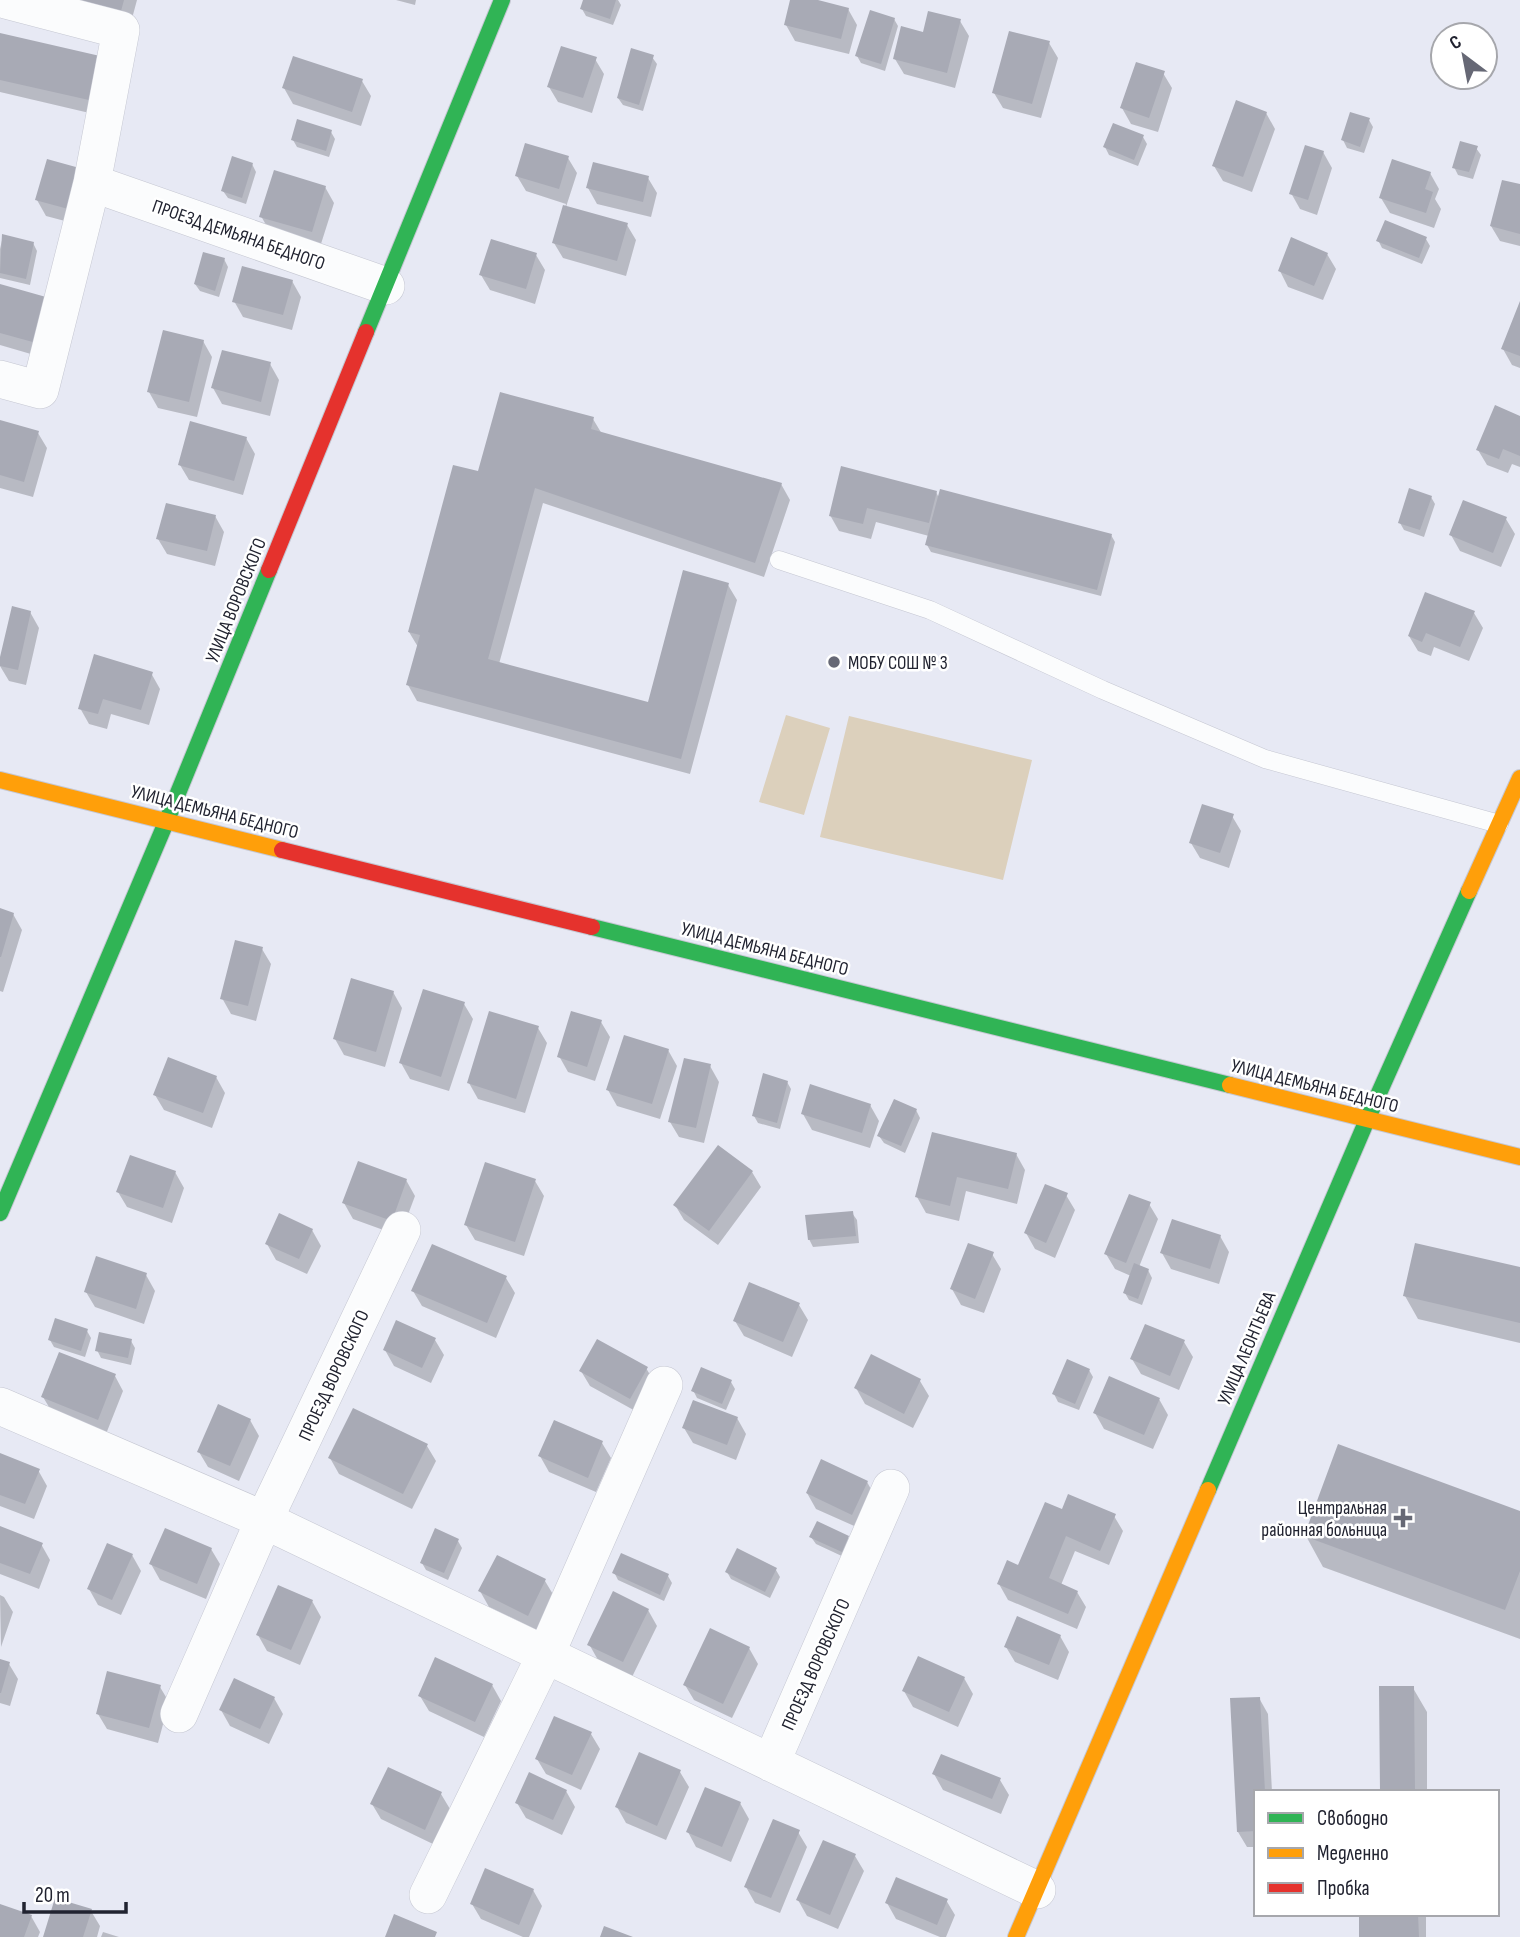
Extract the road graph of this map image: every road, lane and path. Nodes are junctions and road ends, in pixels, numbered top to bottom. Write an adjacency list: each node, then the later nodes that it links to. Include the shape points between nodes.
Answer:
1 (6, 0): 3 (street, via 121,30)
2 (502, 0): 4 (street, УЛИЦА ВОРОВСКОГО)
3 (92, 183): 4 (street, ПРОЕЗД ДЕМЬЯНА БЕДНОГО); 5 (street, via 40,390)
4 (386, 286): 9 (street, УЛИЦА ВОРОВСКОГО)
5 (0, 379)
6 (779, 560): 10 (lane, via 930,610 1265,758)
7 (1520, 778): 10 (street, УЛИЦА ЛЕОНТЬЕВА)
8 (0, 780): 9 (street, УЛИЦА ДЕМЬЯНА БЕДНОГО)
9 (167, 820): 11 (street, УЛИЦА ДЕМЬЯНА БЕДНОГО); 13 (street, УЛИЦА ВОРОВСКОГО)
10 (1499, 824): 11 (street, УЛИЦА ЛЕОНТЬЕВА)
11 (1367, 1120): 12 (street, УЛИЦА ДЕМЬЯНА БЕДНОГО); 22 (street, УЛИЦА ЛЕОНТЬЕВА)
12 (1520, 1157)
13 (0, 1213)
14 (402, 1230): 18 (street, ПРОЕЗД ВОРОВСКОГО)
15 (664, 1385): 19 (street)
16 (0, 1406): 18 (street)
17 (891, 1488): 21 (street, ПРОЕЗД ВОРОВСКОГО)
18 (264, 1520): 19 (street); 20 (street, ПРОЕЗД ВОРОВСКОГО)
19 (546, 1654): 21 (street); 23 (street)
20 (179, 1714)
21 (771, 1763): 22 (street)
22 (1037, 1890): 24 (street, УЛИЦА ЛЕОНТЬЕВА)
23 (428, 1895)
24 (1016, 1937)

